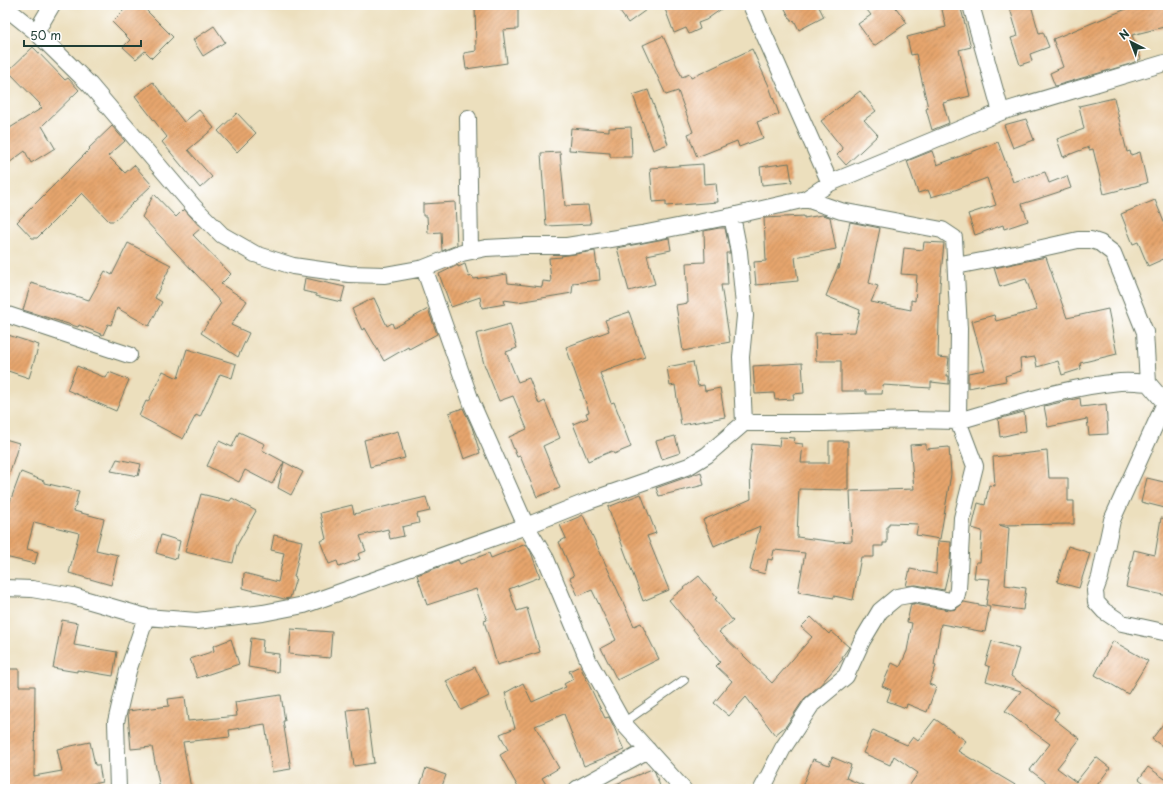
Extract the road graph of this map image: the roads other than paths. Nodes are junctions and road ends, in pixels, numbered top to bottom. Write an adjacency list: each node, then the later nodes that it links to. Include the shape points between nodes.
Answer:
1 (52, 5): 5 (street)
2 (751, 5): 9 (street)
3 (971, 5): 7 (street)
4 (5, 7): 5 (street)
5 (36, 32): 14 (street, via 90,85 194,207 222,235 255,254 293,266 349,274 385,275)
6 (1168, 62): 7 (street)
7 (1001, 112): 9 (street)
8 (468, 118): 12 (street)
9 (830, 184): 10 (street)
10 (806, 199): 11 (street); 13 (street, via 842,211 942,230 954,238)
11 (732, 216): 12 (street, via 567,246 524,246); 20 (street, via 739,252 745,316 741,357)
12 (470, 251): 14 (street)
13 (956, 266): 17 (street, via 1078,240 1100,243 1113,253 1144,332); 19 (street, via 959,329)
14 (424, 268): 21 (street, via 472,404)
15 (5, 314): 16 (street)
16 (129, 355)
17 (1148, 382): 18 (street); 19 (street, via 1121,382 1072,390)
18 (1167, 402): 24 (street, via 1112,520 1095,591 1096,602 1122,623)
19 (958, 421): 20 (street); 31 (street, via 975,466 962,518 956,598 951,601 914,594 897,597 880,611 862,641 846,676 812,704 782,748)
20 (744, 423): 21 (street, via 707,455 689,466)
21 (526, 526): 23 (street, via 304,605 197,621); 26 (street, via 546,559 589,662)
22 (5, 588): 23 (street, via 32,589 73,596)
23 (146, 617): 28 (street, via 128,671 116,722)
24 (1168, 633)
25 (684, 680): 26 (lane)
26 (623, 723): 27 (street)
27 (648, 750): 29 (street); 30 (street)
28 (118, 789)
29 (577, 789)
30 (683, 789)
31 (762, 789)

